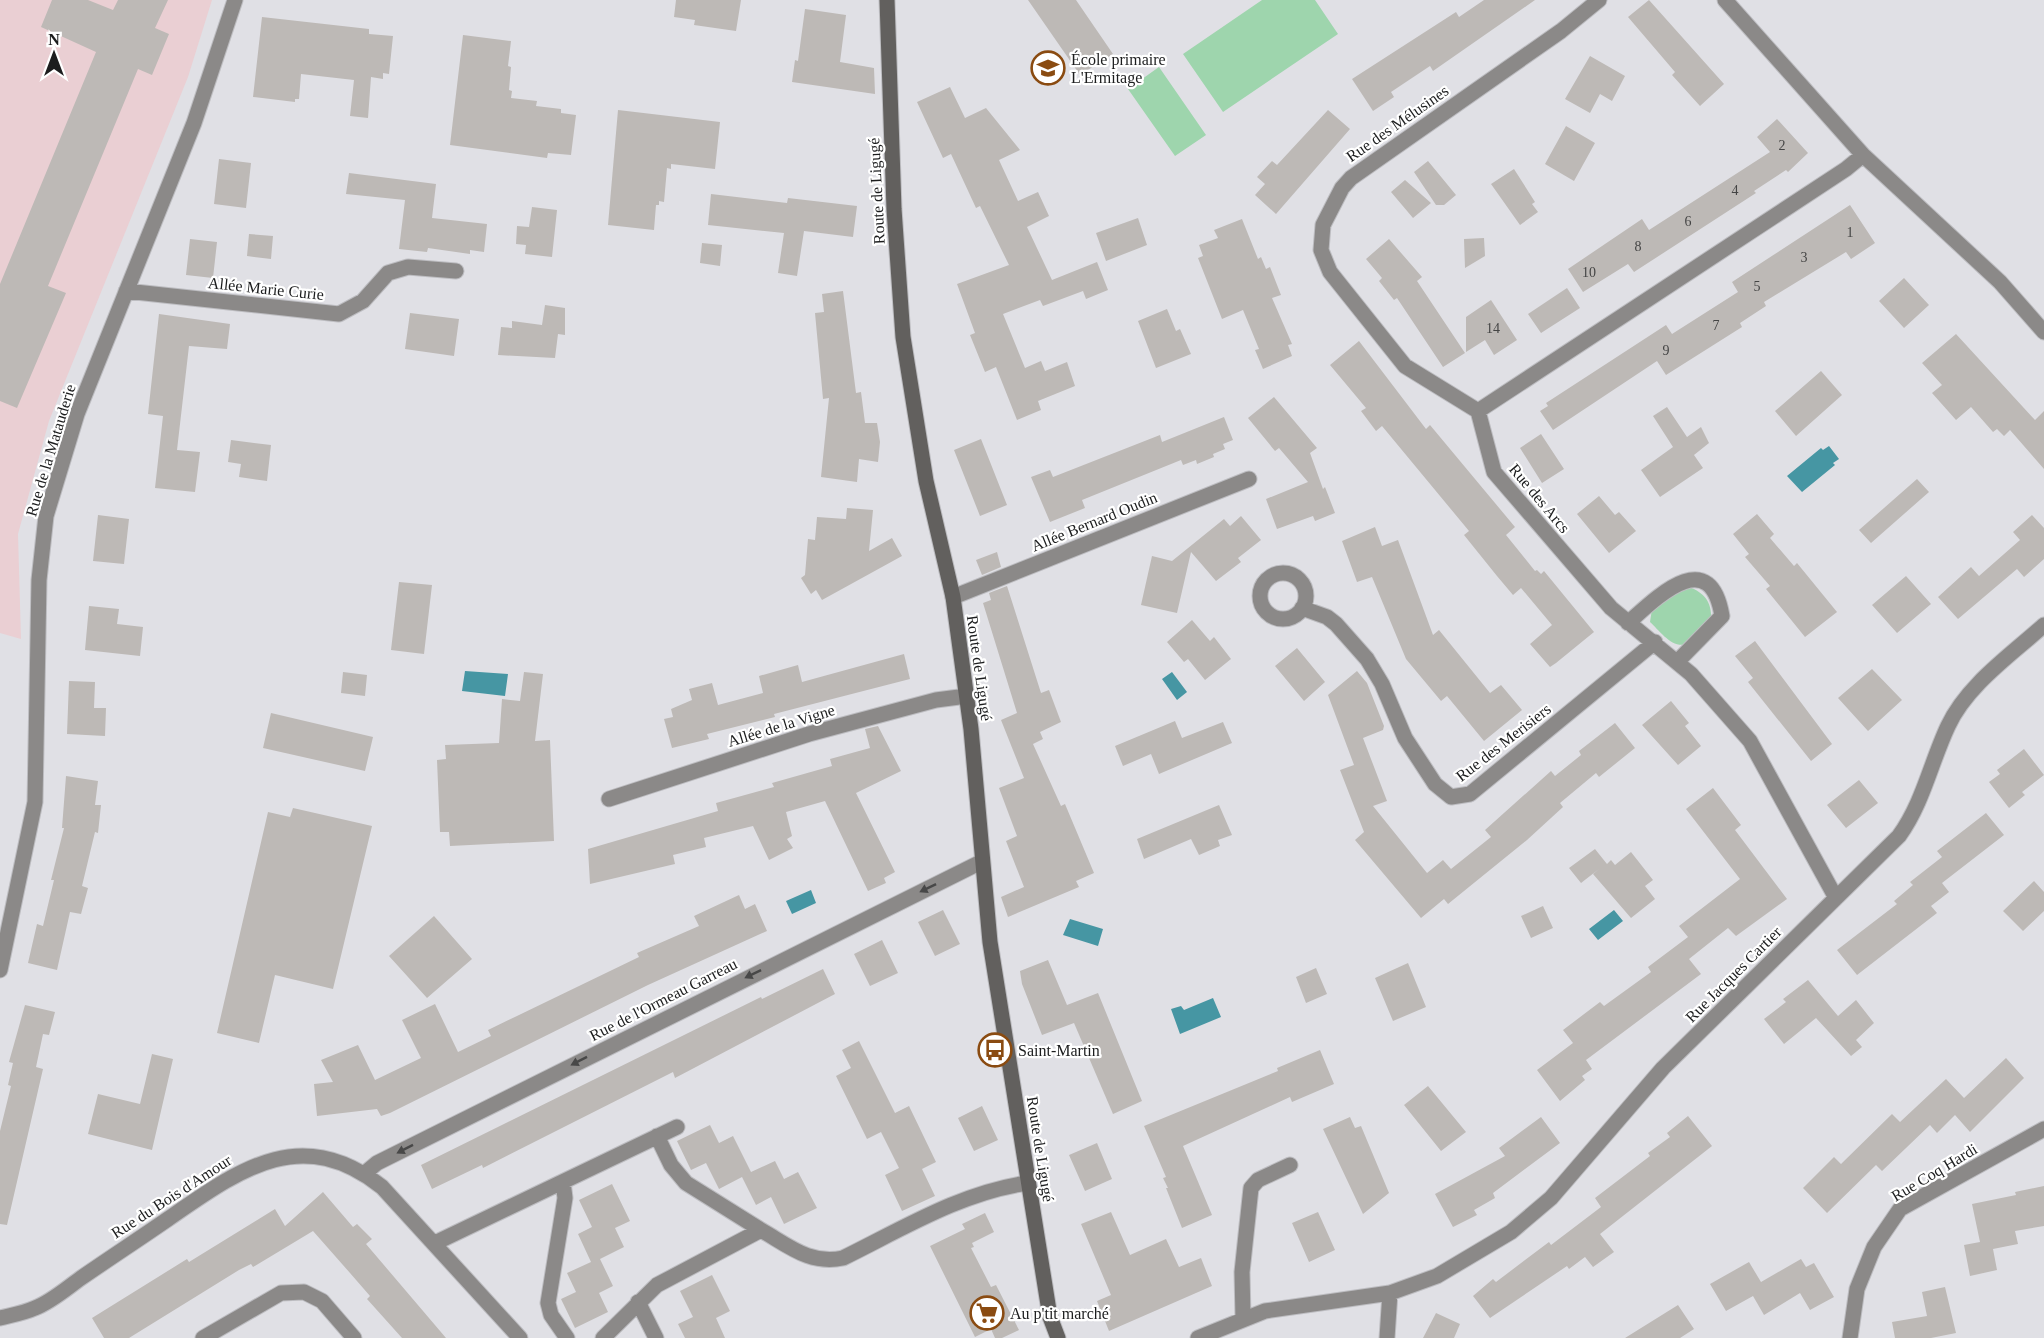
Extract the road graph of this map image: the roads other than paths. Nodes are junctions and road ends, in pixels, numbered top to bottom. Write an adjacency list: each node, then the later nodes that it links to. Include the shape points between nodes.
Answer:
1 (235, 0): 7 (street, Rue de la Matauderie, via 192,130)
2 (887, 0): 11 (street, Route de Ligugé, via 903,337 926,481)
3 (1599, 0): 9 (street, Rue des Mélusines, via 1351,178 1323,225 1321,250 1330,272 1405,366)
4 (1725, 0): 5 (street)
5 (1863, 155): 8 (street, via 2000,282); 9 (street)
6 (456, 271): 7 (street, Allée Marie Curie, via 408,267 388,273 363,301 339,314)
7 (126, 291): 21 (street, Rue de la Matauderie, via 77,414 46,516 39,580 35,802)
8 (2044, 332)
9 (1478, 411): 13 (street, Rue des Arcs, via 1494,472 1587,582)
10 (1249, 479): 11 (street, Allée Bernard Oudin)
11 (953, 597): 17 (street, Route de Ligugé)
12 (1302, 608): 15 (street, Rue des Merisiers, via 1336,624 1366,659 1382,684 1405,738 1435,784 1450,797 1470,794)
13 (1628, 623): 15 (street, Rue des Arcs); 16 (street, via 1678,582 1691,578 1706,584 1719,598 1722,616)
14 (2044, 625): 20 (street, Rue Jacques Cartier, via 1981,681 1958,710 1948,724 1911,820)
15 (1655, 642): 16 (street, Rue des Arcs)
16 (1677, 662): 20 (street, Rue des Arcs, via 1750,741)
17 (967, 696): 18 (street, Allée de la Vigne, via 936,700 809,735); 19 (street, Route de Ligugé)
18 (609, 799)
19 (981, 862): 26 (street, Rue de l'Ormeau Garreau, one-way to 26, via 377,1163); 28 (street, Route de Ligugé)
20 (1836, 898): 31 (street, Rue Jacques Cartier, via 1664,1068 1551,1198 1523,1223 1437,1276)
21 (0, 970)
22 (677, 1127): 24 (street)
23 (2044, 1129): 44 (street, Rue Coq Hardi, via 1900,1209 1874,1247 1857,1289)
24 (657, 1136): 27 (street); 29 (street, via 671,1165 686,1183)
25 (1290, 1165): 34 (street, via 1258,1180 1251,1188 1242,1272)
26 (365, 1173): 30 (street, Rue du Bois d'Amour); 33 (street, Rue du Bois d'Amour, via 307,1155 250,1166 37,1308)
27 (563, 1182): 30 (street); 38 (street, via 565,1198 548,1303 551,1315)
28 (1028, 1183): 29 (street, via 969,1197 843,1258 826,1262 810,1258); 41 (street, Route de Ligugé, via 1050,1317)
29 (761, 1230): 32 (street, via 657,1285)
30 (435, 1243): 37 (street, Rue du Bois d'Amour)
31 (1390, 1293): 34 (street, Rue Jacques Cartier, via 1265,1311); 43 (street)
32 (638, 1302): 39 (street); 40 (street)
33 (0, 1318)
34 (1244, 1318): 42 (street, Rue Jacques Cartier)
35 (203, 1338): 36 (street, via 281,1293 304,1292 322,1301)
36 (354, 1338)
37 (520, 1338)
38 (567, 1338)
39 (603, 1338)
40 (656, 1338)
41 (1058, 1338)
42 (1198, 1338)
43 (1387, 1338)
44 (1850, 1338)

